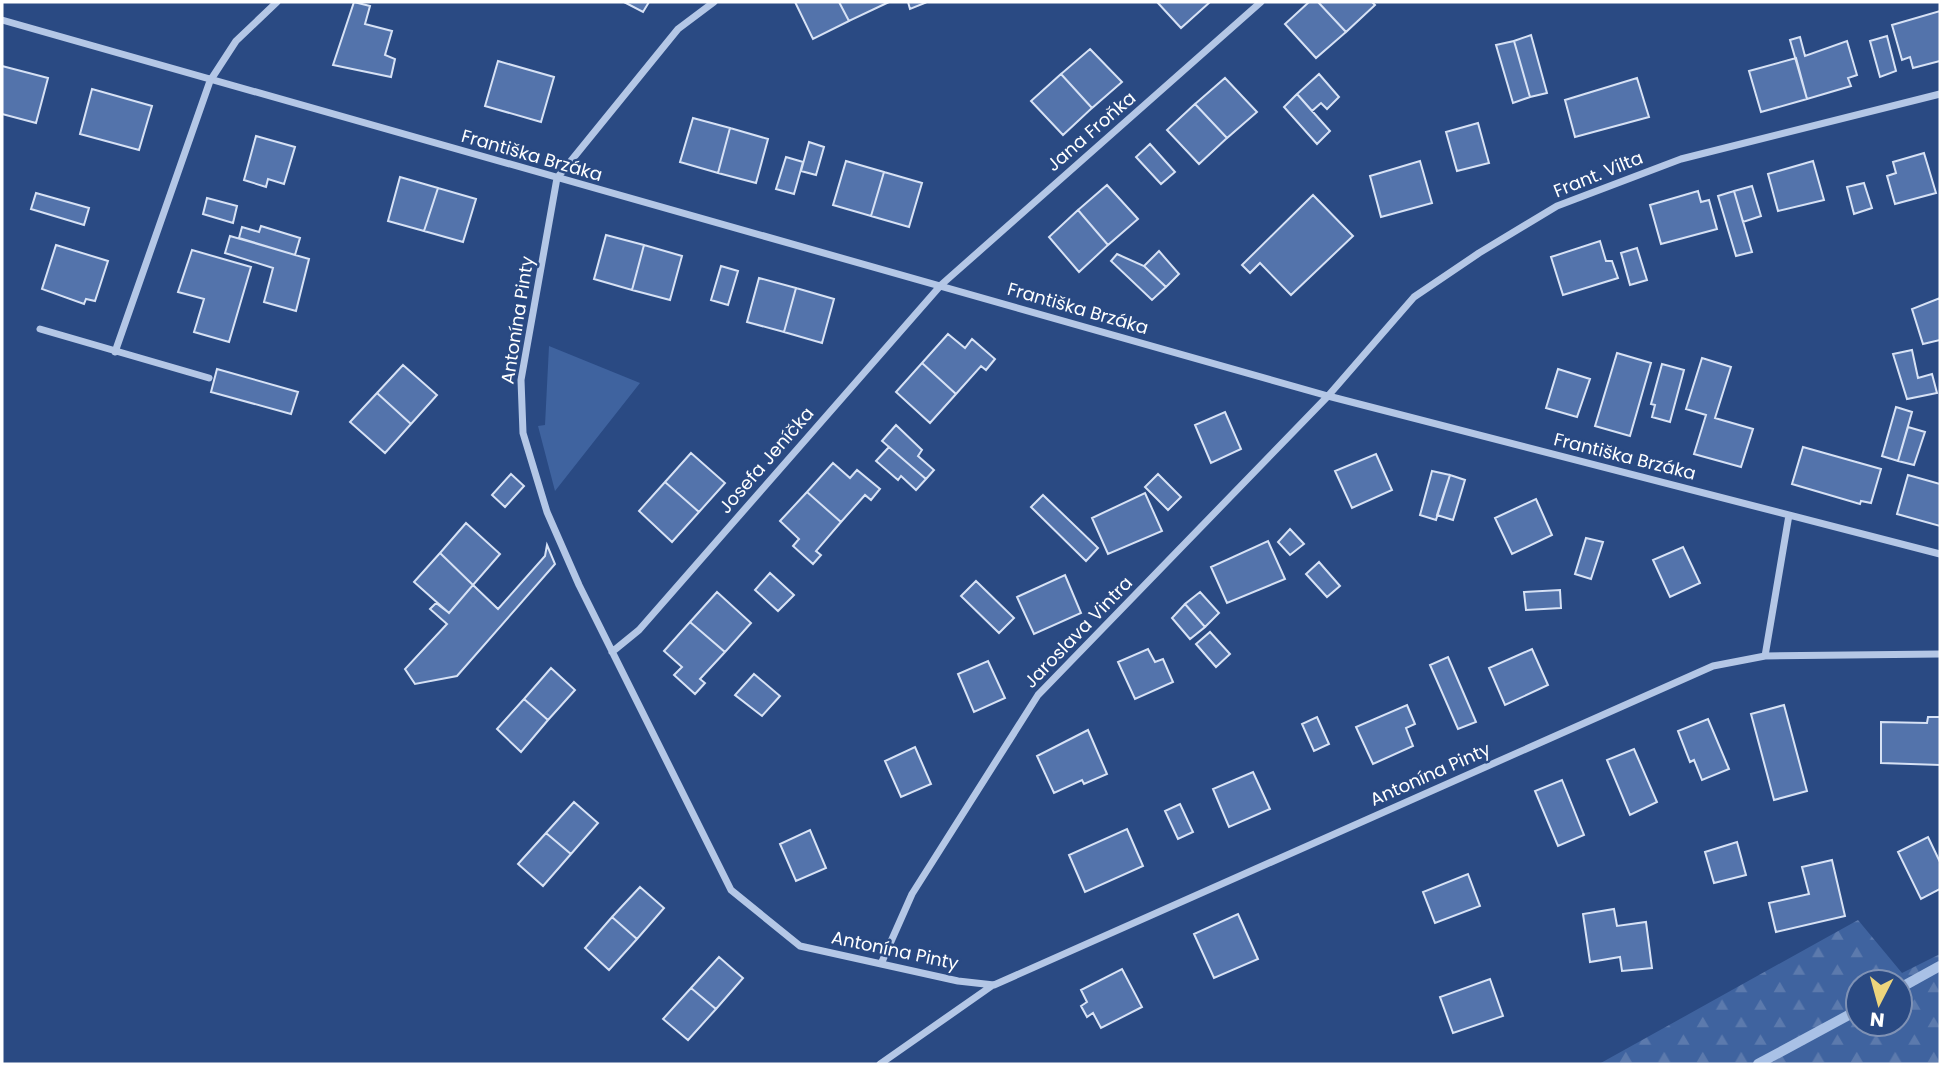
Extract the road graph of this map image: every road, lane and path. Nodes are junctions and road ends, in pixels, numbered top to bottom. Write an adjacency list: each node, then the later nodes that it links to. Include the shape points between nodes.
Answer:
1 (277, 2): 5 (street, via 236,41)
2 (714, 2): 7 (street, via 678,29)
3 (1261, 2): 8 (street, Jana Froňka)
4 (2, 20): 5 (street, Františka Brzáka)
5 (210, 81): 7 (street, Františka Brzáka); 10 (street)
6 (1940, 94): 12 (street, Frant. Vilta, via 1681,159 1557,206 1414,297)
7 (558, 178): 8 (street, Františka Brzáka); 15 (street, Antonína Pinty, via 523,366 523,433 547,512)
8 (941, 285): 12 (street, Františka Brzáka); 15 (street, Josefa Jeníčka, via 639,630)
9 (40, 329): 10 (street)
10 (115, 352): 11 (street)
11 (209, 378)
12 (1328, 396): 13 (street, Františka Brzáka); 18 (street, Jaroslava Vintra, via 1038,695 912,894)
13 (1789, 515): 14 (street, Františka Brzáka); 17 (street)
14 (1940, 554)
15 (612, 652): 18 (street, Antonína Pinty, via 731,890 800,946)
16 (1940, 654): 17 (street, Antonína Pinty)
17 (1765, 656): 19 (street, Antonína Pinty, via 1713,666)
18 (880, 964): 19 (street, Antonína Pinty)
19 (993, 985): 20 (street)
20 (880, 1064)

